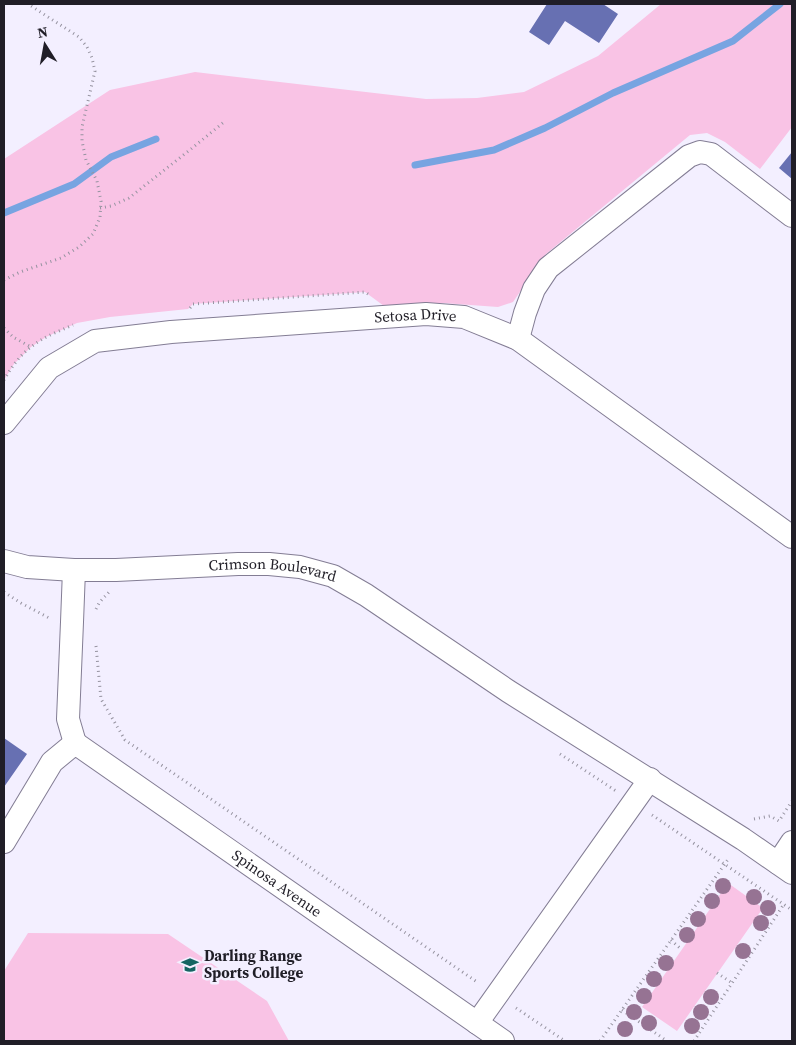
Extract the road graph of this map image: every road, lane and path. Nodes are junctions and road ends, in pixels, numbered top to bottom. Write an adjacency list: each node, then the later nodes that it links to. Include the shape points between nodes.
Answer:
1 (28, 4): 3 (path, via 79,37 92,58 95,71 82,127 82,141 87,162 97,181)
2 (224, 122): 3 (path, via 129,198)
3 (100, 208): 5 (path, via 93,234 79,247 61,258)
4 (792, 216): 7 (street, via 711,154 700,152 689,156 548,268 534,289)
5 (4, 280)
6 (4, 328): 8 (path)
7 (518, 339): 9 (street, Setosa Drive, via 464,317 426,314 171,332 95,341 49,368); 10 (street, Setosa Drive)
8 (30, 347)
9 (4, 423)
10 (792, 537)
11 (4, 560): 12 (street, Crimson Boulevard, via 27,567)
12 (74, 570): 15 (street); 19 (street, Crimson Boulevard, via 269,564 300,567 333,576)
13 (111, 590): 15 (path, via 93,614)
14 (4, 592): 15 (path, via 54,621)
15 (72, 622): 17 (street, via 68,719)
16 (96, 642): 33 (path, via 101,699 125,740)
17 (75, 743): 23 (street, via 52,762); 35 (street, Spinosa Avenue)
18 (552, 748): 21 (path)
19 (650, 779): 21 (street); 22 (street, Crimson Boulevard)
20 (792, 801): 22 (path, via 778,821 770,816 754,818)
21 (634, 803): 25 (path); 33 (street)
22 (743, 839): 25 (path); 26 (street, Crimson Boulevard)
23 (4, 842)
24 (792, 842): 26 (street)
25 (724, 864): 27 (path); 29 (path)
26 (785, 868)
27 (784, 904): 28 (path); 32 (path)
28 (792, 910)
29 (671, 940): 30 (path); 34 (path)
30 (682, 950)
31 (717, 973): 32 (path)
32 (732, 983): 40 (path)
33 (496, 995): 35 (street); 37 (path)
34 (622, 1010): 38 (path); 39 (path)
35 (477, 1023): 36 (street, Spinosa Avenue)
36 (503, 1041)
37 (565, 1041)
38 (600, 1041)
39 (667, 1041)
40 (694, 1041)

